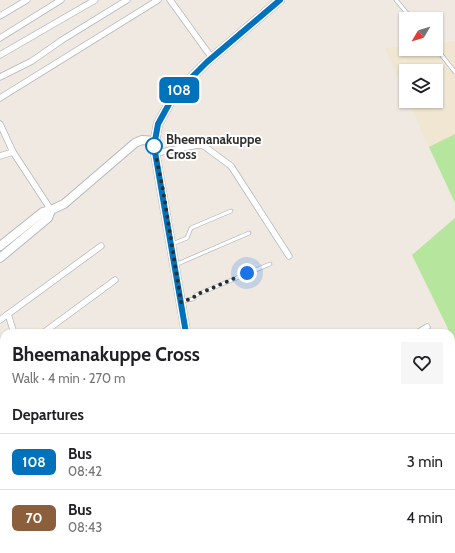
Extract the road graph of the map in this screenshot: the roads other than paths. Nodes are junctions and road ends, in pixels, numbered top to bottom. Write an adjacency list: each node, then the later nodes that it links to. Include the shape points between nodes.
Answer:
1 (27, 0): 10 (street)
2 (61, 0): 11 (street)
3 (95, 0): 12 (street)
4 (127, 0): 16 (street, via 32,61)
5 (158, 0): 17 (street)
6 (170, 0): 14 (street)
7 (280, 0): 14 (main road)
8 (396, 0): 9 (lane)
9 (406, 12)
10 (0, 16)
11 (0, 38)
12 (0, 55)
13 (442, 56): 15 (lane)
14 (212, 58): 19 (main road, via 174,95 158,124)
15 (455, 72)
16 (0, 77)
17 (0, 98)
18 (0, 124): 20 (street)
19 (155, 141): 21 (main road); 23 (main road, via 142,140 135,143 64,204)
20 (13, 152): 22 (street); 23 (street)
21 (156, 153): 26 (main road); 29 (street, via 198,145 204,146 229,164)
22 (0, 156)
23 (51, 210): 27 (main road, via 42,212); 30 (main road, via 48,218)
24 (231, 211): 26 (lane, via 191,228 187,238)
25 (249, 233): 32 (lane)
26 (172, 244): 32 (main road)
27 (0, 246)
28 (101, 246): 35 (street)
29 (289, 256)
30 (0, 258)
31 (270, 264): 34 (lane)
32 (175, 265): 34 (main road)
33 (115, 280): 38 (street)
34 (181, 302): 39 (main road)
35 (8, 314): 36 (street); 37 (street)
36 (0, 320)
37 (13, 329)
38 (48, 329)
39 (185, 329)

